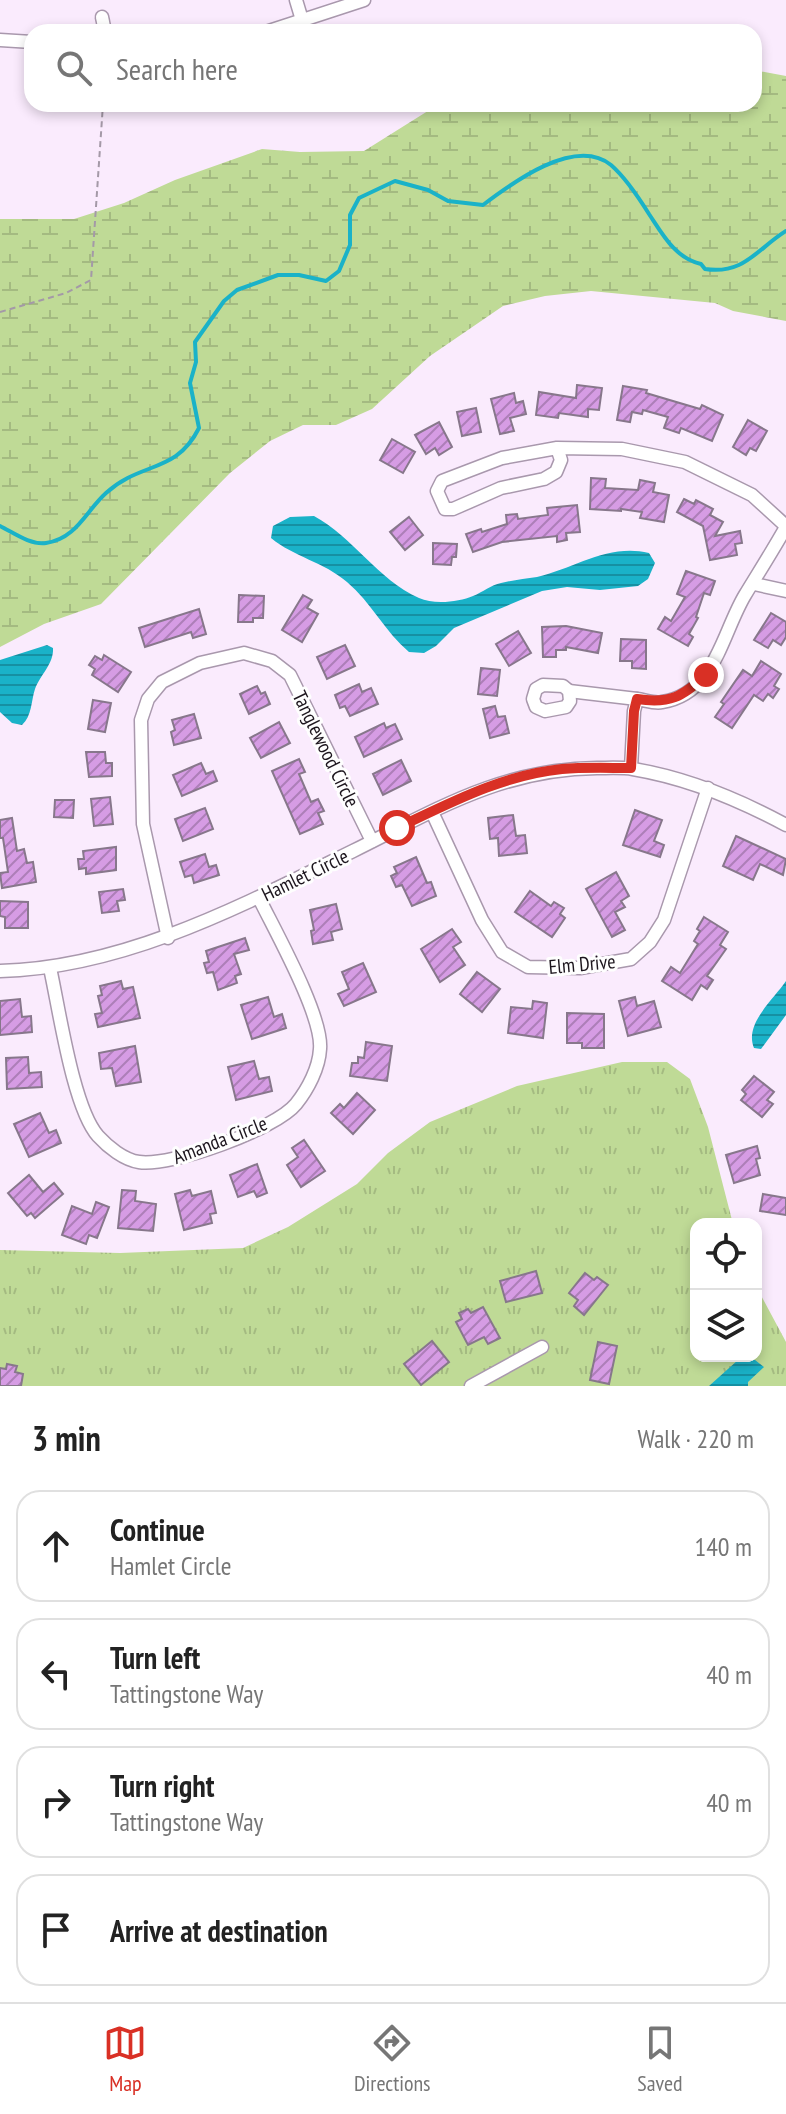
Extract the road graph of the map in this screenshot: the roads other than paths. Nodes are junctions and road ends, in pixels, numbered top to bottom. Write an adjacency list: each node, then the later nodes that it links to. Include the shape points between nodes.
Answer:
1 (296, 0): 4 (street)
2 (364, 0): 4 (street)
3 (102, 17): 5 (street)
4 (302, 20): 6 (street)
5 (103, 24)
6 (290, 24)
7 (0, 40): 8 (street)
8 (24, 42)
9 (557, 448): 10 (street); 11 (street, via 561,460 556,472); 12 (street, via 622,449 685,462 752,495)
10 (494, 461): 11 (street); 11 (street, via 442,481 437,491 445,509 453,509)
11 (501, 488)
12 (786, 526): 13 (street)
13 (754, 584): 14 (street); 16 (street, via 706,675 688,692 661,703)
14 (786, 591)
15 (569, 691): 16 (street)
16 (637, 699): 17 (street)
17 (631, 768): 18 (street, Hamlet Circle); 19 (street, Hamlet Circle, via 561,769 509,779)
18 (708, 788): 19 (street, Elm Drive, via 664,920 650,942 631,959 580,968 528,967 502,952); 20 (street, Hamlet Circle)
19 (432, 812): 21 (street, Hamlet Circle)
20 (786, 825)
21 (372, 841): 22 (street, Hamlet Circle); 23 (street, Tanglewood Circle, via 290,675 272,661 244,653 187,669 162,682 148,699 141,720 143,824)
22 (259, 898): 23 (street, Hamlet Circle); 24 (street, Amanda Circle, via 317,1022 321,1049 312,1080 295,1106 260,1128 205,1150 167,1161 138,1162 117,1153 97,1135 81,1108)
23 (168, 938): 24 (street, Hamlet Circle)
24 (50, 968): 25 (street, Hamlet Circle)
25 (0, 971)
26 (542, 1347): 27 (street)
27 (471, 1386)

